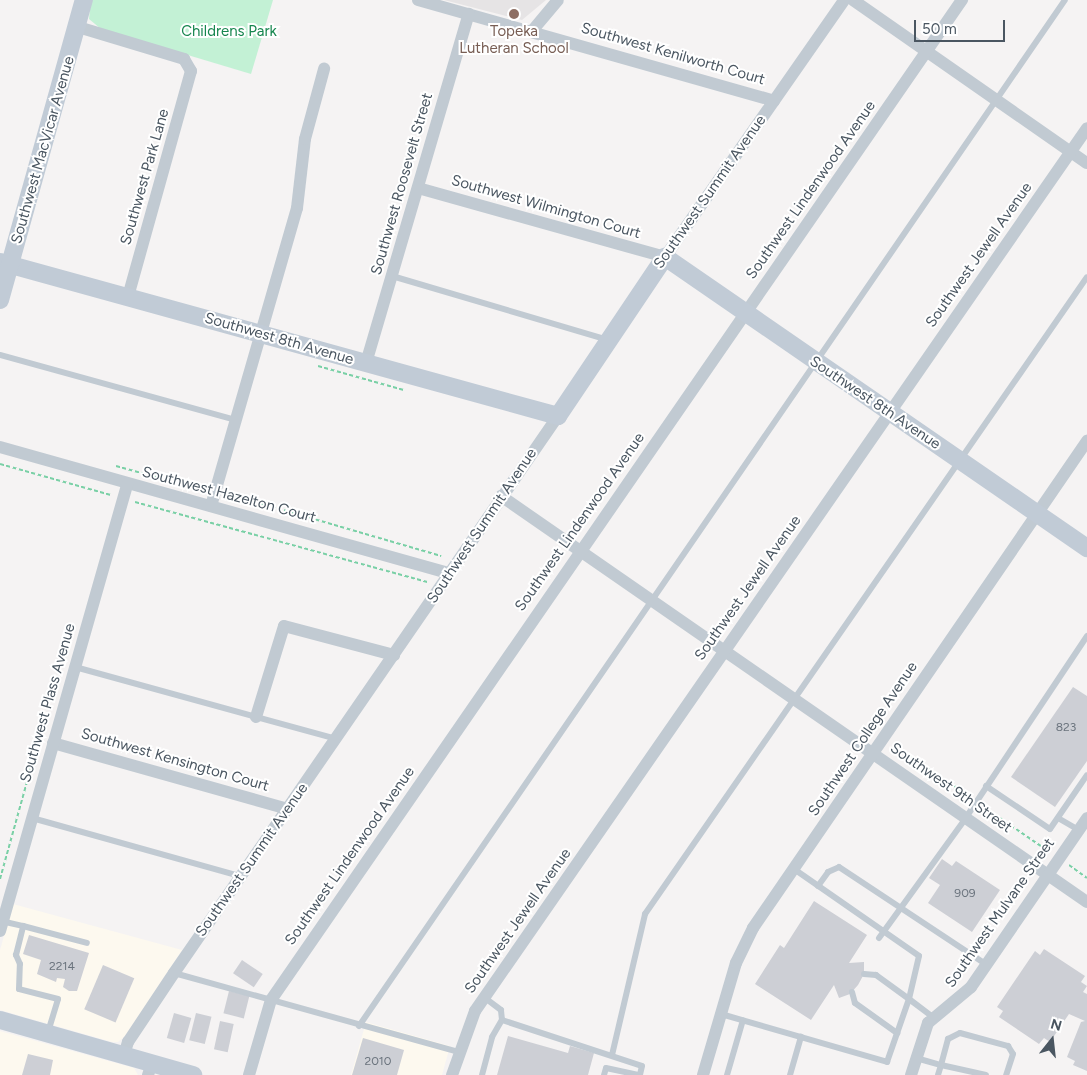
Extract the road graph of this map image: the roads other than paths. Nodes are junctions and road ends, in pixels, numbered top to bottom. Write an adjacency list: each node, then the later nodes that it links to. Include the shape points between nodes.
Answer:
1 (84, 0): 10 (street, Southwest MacVicar Avenue)
2 (418, 0): 8 (street, Southwest Kenilworth Court)
3 (558, 0): 11 (street)
4 (844, 0): 15 (street, Southwest Summit Avenue)
5 (854, 0): 12 (street)
6 (962, 0): 12 (street, Southwest Lindenwood Avenue)
7 (1065, 0): 14 (lane)
8 (443, 3): 9 (street, Southwest Kenilworth Court)
9 (469, 14): 11 (street, Southwest Kenilworth Court); 19 (street, Southwest Roosevelt Street)
10 (78, 27): 21 (street, Southwest MacVicar Avenue); 24 (street, Southwest Park Lane, via 184,59 191,74)
11 (532, 31): 15 (street, Southwest Kenilworth Court)
12 (927, 51): 14 (street); 26 (street, Southwest Lindenwood Avenue)
13 (324, 69): 27 (street, via 305,139 297,208)
14 (995, 100): 17 (street); 31 (lane)
15 (774, 101): 20 (street, Southwest Summit Avenue)
16 (1087, 128): 17 (street, Southwest Jewell Avenue)
17 (1070, 152): 18 (street); 32 (street, Southwest Jewell Avenue)
18 (1087, 163)
19 (418, 188): 20 (street, Southwest Wilmington Court); 22 (street, Southwest Roosevelt Street)
20 (665, 257): 26 (street, Southwest 8th Avenue); 28 (street, Southwest Summit Avenue)
21 (5, 263): 24 (street, Southwest 8th Avenue); 25 (street, Southwest MacVicar Avenue)
22 (392, 276): 28 (lane); 30 (street, Southwest Roosevelt Street)
23 (1087, 277): 37 (lane)
24 (128, 297): 27 (street, Southwest 8th Avenue)
25 (0, 300)
26 (744, 314): 31 (street, Southwest 8th Avenue); 43 (street, Southwest Lindenwood Avenue)
27 (263, 334): 30 (street, Southwest 8th Avenue); 34 (street)
28 (610, 340): 33 (street, Southwest Summit Avenue)
29 (0, 355): 34 (lane)
30 (366, 363): 33 (street, Southwest 8th Avenue)
31 (817, 363): 32 (street, Southwest 8th Avenue); 45 (lane)
32 (890, 413): 37 (street, Southwest 8th Avenue); 47 (street, Southwest Jewell Avenue)
33 (558, 416): 39 (street, Southwest Summit Avenue)
34 (236, 420): 40 (street)
35 (1087, 441): 41 (street, Southwest College Avenue)
36 (0, 447): 38 (street, Southwest Hazelton Court)
37 (960, 461): 41 (street, Southwest 8th Avenue); 50 (lane)
38 (127, 484): 40 (street, Southwest Hazelton Court); 49 (street, Southwest Plass Avenue)
39 (501, 496): 43 (street, Southwest 9th Street); 44 (street, Southwest Summit Avenue)
40 (211, 506): 44 (street, Southwest Hazelton Court)
41 (1037, 514): 42 (street, Southwest 8th Avenue); 54 (street, Southwest College Avenue)
42 (1087, 548)
43 (579, 552): 45 (street, Southwest 9th Street); 80 (street, Southwest Lindenwood Avenue)
44 (449, 573): 48 (street, Southwest Summit Avenue)
45 (650, 602): 47 (street, Southwest 9th Street); 86 (lane)
46 (1086, 640): 56 (lane)
47 (724, 651): 50 (street, Southwest 9th Street); 78 (street, Southwest Jewell Avenue)
48 (394, 655): 51 (street, via 284,626); 52 (street, Southwest Summit Avenue)
49 (75, 667): 51 (lane); 53 (street, Southwest Plass Avenue)
50 (796, 700): 54 (street, Southwest 9th Street); 92 (lane, via 645,914)
51 (256, 718): 52 (lane)
52 (336, 739): 57 (street, Southwest Summit Avenue)
53 (53, 743): 57 (street, Southwest Kensington Court); 58 (street, Southwest Plass Avenue)
54 (872, 754): 59 (street, Southwest 9th Street); 63 (street, Southwest College Avenue)
55 (1087, 775): 60 (lane)
56 (986, 786): 59 (lane); 60 (lane, via 1050,829)
57 (288, 808): 65 (street, Southwest Summit Avenue)
58 (32, 818): 65 (lane); 69 (street, Southwest Plass Avenue)
59 (964, 818): 64 (street, Southwest 9th Street); 68 (lane)
60 (1058, 818): 62 (lane)
61 (1087, 818): 62 (street, Southwest Mulvane Street)
62 (1079, 830): 64 (street, Southwest Mulvane Street)
63 (794, 869): 66 (lane); 81 (street, Southwest College Avenue, via 742,949)
64 (1048, 875): 67 (street, Southwest 9th Street); 74 (street, Southwest Mulvane Street)
65 (241, 876): 75 (street, Southwest Summit Avenue)
66 (818, 886): 68 (lane, via 828,872 839,867); 71 (lane)
67 (1087, 902)
68 (902, 906): 71 (lane); 74 (lane)
69 (1, 924): 70 (lane)
70 (23, 926): 73 (lane); 87 (lane, via 16,955 20,964 20,989 58,999)
71 (884, 931): 72 (lane); 79 (lane, via 919,956)
72 (879, 938)
73 (87, 943)
74 (987, 965): 82 (street, Southwest Mulvane Street, via 955,1003)
75 (174, 973): 80 (lane); 91 (street, Southwest Summit Avenue, via 128,1042)
76 (864, 974): 79 (lane, via 876,975)
77 (852, 992): 88 (lane, via 855,1004)
78 (484, 997): 84 (lane, via 501,1010); 90 (street, Southwest Jewell Avenue)
79 (909, 999): 82 (lane); 88 (lane)
80 (271, 1000): 86 (lane); 97 (street, Southwest Lindenwood Avenue)
81 (721, 1014): 85 (lane); 102 (street, Southwest College Avenue)
82 (933, 1017): 93 (street)
83 (0, 1020): 87 (street)
84 (502, 1020): 92 (lane); 99 (lane, via 492,1037)
85 (743, 1020): 89 (lane); 103 (lane)
86 (359, 1026): 90 (lane)
87 (48, 1033): 91 (street)
88 (897, 1033): 89 (lane, via 887,1062)
89 (801, 1037): 104 (lane)
90 (458, 1052): 98 (street, Southwest Jewell Avenue)
91 (124, 1055): 95 (street)
92 (612, 1055): 101 (lane, via 642,1066)
93 (916, 1058): 94 (lane); 105 (street)
94 (941, 1064): 106 (lane); 107 (lane); 108 (lane, via 948,1039 960,1033 1008,1046 1013,1054)
95 (150, 1069): 96 (street)
96 (193, 1075)
97 (249, 1075)
98 (452, 1075)
99 (482, 1075)
100 (604, 1075): 101 (lane, via 606,1068)
101 (639, 1075)
102 (704, 1075)
103 (727, 1075)
104 (790, 1075)
105 (911, 1075)
106 (938, 1075)
107 (986, 1075)
108 (1006, 1075)

